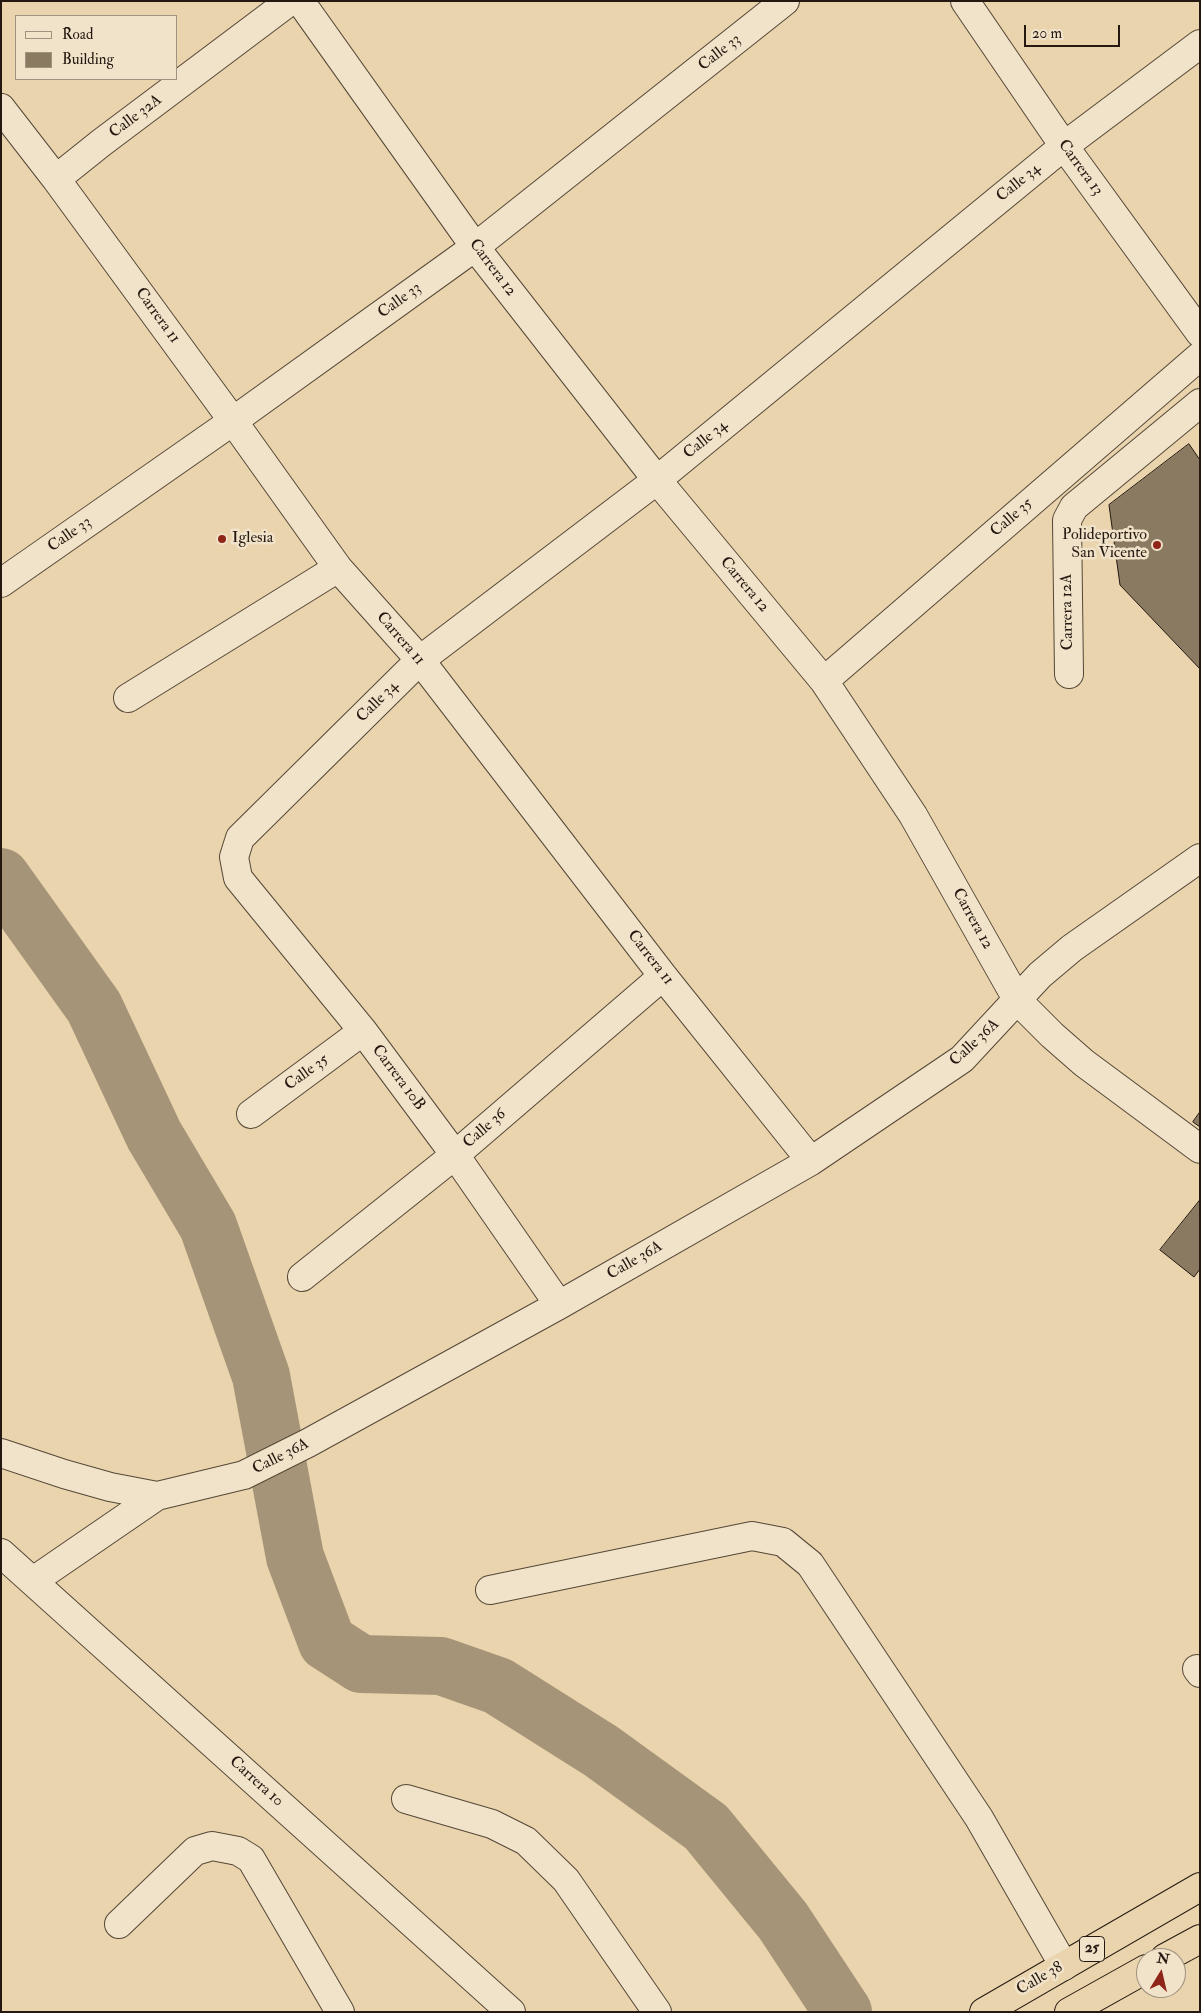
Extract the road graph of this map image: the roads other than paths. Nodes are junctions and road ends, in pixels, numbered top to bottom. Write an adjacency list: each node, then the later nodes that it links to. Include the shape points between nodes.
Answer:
1 (290, 1): 8 (street, Calle 32A)
2 (300, 1): 9 (street, Carrera 12)
3 (786, 1): 9 (street, Calle 33)
4 (964, 1): 7 (street, Carrera 13)
5 (1200, 44): 7 (street, Calle 34)
6 (1, 108): 8 (street, Carrera 11)
7 (1064, 146): 10 (street, Carrera 13); 14 (street, Calle 34)
8 (56, 179): 13 (street, Carrera 11)
9 (475, 247): 13 (street, Calle 33); 14 (street, Carrera 12)
10 (1200, 333)
11 (1200, 356): 19 (street, Calle 35)
12 (1200, 403): 18 (street, Carrera 12A, via 1074,507 1067,520)
13 (234, 421): 15 (street, Carrera 11); 16 (street, Calle 33)
14 (657, 480): 17 (street, Calle 34); 19 (street, Carrera 12)
15 (338, 568): 17 (street, Carrera 11); 20 (street)
16 (1, 583)
17 (420, 660): 21 (street, Calle 34, via 240,838); 23 (street, Carrera 11)
18 (1069, 674)
19 (824, 681): 24 (street, Carrera 12, via 913,815)
20 (128, 698)
21 (234, 857): 25 (street, Carrera 10B, via 238,878)
22 (1200, 858): 24 (street, Calle 36A, via 1072,948 1040,975)
23 (663, 976): 28 (street, Calle 36); 29 (street, Carrera 11)
24 (1018, 1001): 27 (street, Carrera 12, via 1084,1063); 29 (street, Calle 36A, via 962,1059)
25 (363, 1032): 26 (street, Calle 35); 28 (street, Carrera 10B)
26 (251, 1114)
27 (1200, 1149)
28 (455, 1155): 30 (street, Calle 36); 31 (street, Carrera 10B)
29 (811, 1161): 31 (street, Calle 36A)
30 (302, 1277)
31 (559, 1305): 33 (street, Calle 36A, via 244,1475)
32 (1, 1453): 33 (street, Calle 36A, via 74,1477)
33 (157, 1496): 35 (street)
34 (1, 1553): 35 (street, Carrera 10)
35 (33, 1581): 45 (street, Carrera 10)
36 (490, 1590): 42 (street, via 752,1536 783,1542 810,1564 979,1818)
37 (406, 1799): 46 (street, via 492,1824 526,1841 566,1880)
38 (1200, 1887): 42 (highway, Calle 38 / 25)
39 (119, 1924): 44 (street, via 195,1851 212,1846 238,1850 251,1859)
40 (1200, 1939): 41 (highway)
41 (1183, 1948)
42 (1064, 1966): 47 (highway, Calle 38 / 25)
43 (1136, 1975): 48 (highway)
44 (340, 2012)
45 (511, 2012)
46 (657, 2012)
47 (984, 2012)
48 (1069, 2012)

